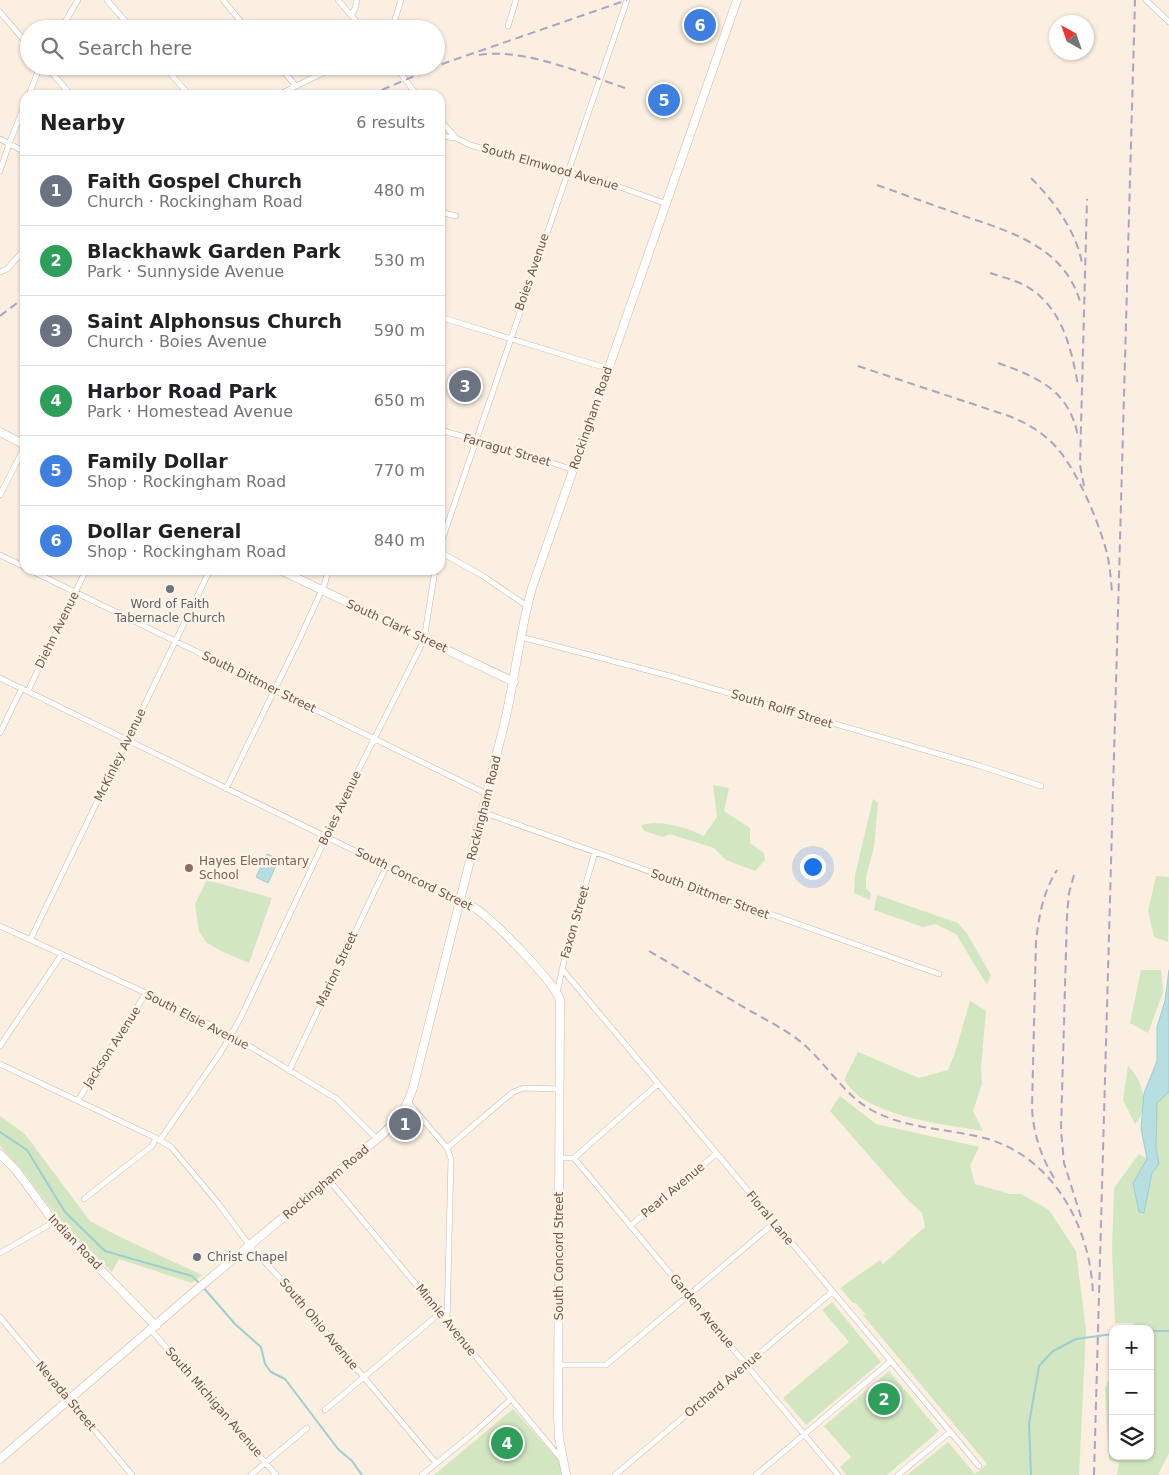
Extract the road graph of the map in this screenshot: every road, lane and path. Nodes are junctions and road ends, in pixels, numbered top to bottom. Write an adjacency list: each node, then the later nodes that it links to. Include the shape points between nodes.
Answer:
1 (78, 0): 13 (street)
2 (108, 0): 14 (street)
3 (223, 0): 15 (street)
4 (338, 0): 12 (street)
5 (357, 0): 12 (street)
6 (401, 0): 17 (street)
7 (516, 0): 19 (street)
8 (627, 0): 41 (street, Boies Avenue)
9 (736, 0): 42 (street, Rockingham Road)
10 (1146, 0): 18 (street)
11 (0, 12): 20 (street)
12 (351, 15): 16 (street)
13 (66, 20)
14 (125, 20)
15 (240, 20)
16 (355, 20)
17 (395, 20)
18 (1169, 22)
19 (508, 26)
20 (20, 35)
21 (37, 75): 28 (street)
22 (54, 75): 29 (street)
23 (172, 75): 30 (street)
24 (287, 75): 27 (street)
25 (319, 75): 27 (street)
26 (402, 75): 32 (street)
27 (296, 86): 31 (street)
28 (31, 90)
29 (67, 90)
30 (185, 90)
31 (288, 90)
32 (413, 90)
33 (20, 116): 38 (street)
34 (445, 126): 36 (street, South Elmwood Avenue)
35 (445, 137): 36 (street)
36 (456, 138): 41 (street, South Elmwood Avenue)
37 (0, 139): 38 (street)
38 (9, 144): 39 (street); 40 (street)
39 (20, 150)
40 (0, 171)
41 (566, 173): 42 (street, South Elmwood Avenue, via 614,185); 48 (street, Boies Avenue)
42 (667, 204): 49 (street, Rockingham Road)
43 (445, 213): 44 (street)
44 (456, 216)
45 (20, 255): 46 (street)
46 (0, 272)
47 (445, 319): 48 (street)
48 (510, 339): 49 (street); 52 (street, Boies Avenue)
49 (609, 369): 55 (street, Rockingham Road)
50 (445, 431): 52 (street, Farragut Street)
51 (0, 432): 53 (street)
52 (475, 440): 55 (street, Farragut Street); 57 (street, Boies Avenue)
53 (20, 443)
54 (20, 456): 56 (street)
55 (573, 470): 69 (street, Rockingham Road)
56 (0, 495)
57 (445, 531)
58 (0, 555): 60 (street)
59 (445, 555): 69 (street)
60 (20, 565)
61 (40, 575): 68 (street, South Dittmer Street)
62 (84, 575): 68 (street, Diehn Avenue)
63 (208, 575): 71 (street, McKinley Avenue)
64 (290, 575): 67 (street, South Clark Street)
65 (326, 575): 67 (street)
66 (434, 575): 72 (street, Boies Avenue)
67 (321, 590): 72 (street, South Clark Street); 77 (street)
68 (76, 592): 71 (street, South Dittmer Street); 76 (street, Diehn Avenue)
69 (527, 606): 70 (street, Rockingham Road)
70 (521, 637): 74 (street, Rockingham Road); 81 (street, South Rolff Street, via 670,676)
71 (176, 640): 77 (street, South Dittmer Street); 80 (street, McKinley Avenue)
72 (424, 640): 74 (street, South Clark Street); 79 (street, Boies Avenue)
73 (0, 678): 75 (street, South Concord Street)
74 (514, 682): 83 (street, Rockingham Road)
75 (22, 688): 76 (street, South Concord Street); 78 (street)
76 (28, 691): 80 (street, South Concord Street)
77 (274, 691): 79 (street, South Dittmer Street); 82 (street)
78 (0, 733)
79 (375, 738): 83 (street, South Dittmer Street); 85 (street, Boies Avenue)
80 (128, 741): 82 (street, South Concord Street); 90 (street, McKinley Avenue)
81 (1041, 786)
82 (226, 789): 85 (street, South Concord Street)
83 (487, 794): 84 (street, Rockingham Road)
84 (482, 812): 86 (street, South Dittmer Street); 88 (street, Rockingham Road)
85 (327, 836): 87 (street, South Concord Street); 96 (street, Boies Avenue)
86 (595, 852): 92 (street, Faxon Street); 93 (street, South Dittmer Street)
87 (386, 867): 88 (street, South Concord Street); 99 (street, Marion Street)
88 (460, 902): 95 (street, South Concord Street, via 491,921); 103 (street, Rockingham Road)
89 (0, 926): 90 (street, South Elsie Avenue)
90 (30, 940): 91 (street, South Elsie Avenue)
91 (62, 954): 94 (street, South Elsie Avenue); 97 (street)
92 (562, 969): 95 (street, Faxon Street); 100 (street, Floral Lane)
93 (939, 974)
94 (146, 993): 96 (street, South Elsie Avenue); 102 (street, Jackson Avenue)
95 (558, 993): 101 (street, South Concord Street, via 561,1006)
96 (231, 1035): 99 (street, South Elsie Avenue); 104 (street, Boies Avenue)
97 (0, 1046)
98 (0, 1064): 102 (street, South Ohio Avenue)
99 (290, 1071): 105 (street, South Elsie Avenue, via 337,1099)
100 (658, 1084): 108 (street, Floral Lane); 110 (street)
101 (560, 1090): 106 (street, via 524,1088 513,1092); 109 (street, South Concord Street)
102 (78, 1100): 104 (street, South Ohio Avenue)
103 (408, 1102): 105 (street, Rockingham Road, via 399,1119); 106 (street)
104 (158, 1139): 112 (street, Boies Avenue); 116 (street, South Ohio Avenue, via 171,1147)
105 (377, 1139): 111 (street, Rockingham Road)
106 (447, 1148): 122 (street, via 451,1159)
107 (0, 1154): 113 (street, Indian Road, via 16,1170)
108 (716, 1154): 114 (street, Floral Lane); 115 (street, Pearl Avenue)
109 (559, 1158): 110 (street); 126 (street, South Concord Street)
110 (574, 1158): 115 (street, Garden Avenue)
111 (329, 1180): 116 (street, Rockingham Road); 120 (street, Minnie Avenue)
112 (84, 1199)
113 (54, 1222): 117 (street); 123 (street, Indian Road)
114 (774, 1223): 118 (street, Floral Lane); 119 (street)
115 (630, 1226): 119 (street, Garden Avenue)
116 (250, 1246): 123 (street, Rockingham Road); 127 (street, South Ohio Avenue)
117 (0, 1253)
118 (832, 1292): 124 (street, Floral Lane); 125 (street, Orchard Avenue)
119 (689, 1295): 125 (street, Garden Avenue); 126 (street, via 606,1365)
120 (440, 1314): 122 (street, Minnie Avenue); 127 (street)
121 (1, 1320): 129 (street, Nevada Street)
122 (447, 1322): 128 (street, Minnie Avenue)
123 (154, 1328): 129 (street, Rockingham Road); 136 (street, South Michigan Avenue)
124 (890, 1362): 132 (street, Floral Lane); 133 (street)
125 (746, 1364): 133 (street, Garden Avenue); 144 (street, Orchard Avenue)
126 (559, 1365): 135 (street, South Concord Street)
127 (364, 1378): 130 (street); 137 (street, South Ohio Avenue)
128 (511, 1399): 135 (street, Minnie Avenue); 137 (street)
129 (69, 1401): 134 (street, Rockingham Road); 139 (street, Nevada Street)
130 (325, 1410)
131 (307, 1428): 136 (street)
132 (950, 1432): 138 (street, Floral Lane); 147 (street)
133 (805, 1435): 145 (street); 146 (street, Garden Avenue)
134 (0, 1459)
135 (563, 1460): 143 (street, South Concord Street)
136 (265, 1463): 140 (street); 141 (street, South Michigan Avenue)
137 (436, 1463): 142 (street)
138 (979, 1466)
139 (132, 1475)
140 (251, 1475)
141 (276, 1475)
142 (422, 1475)
143 (566, 1475)
144 (614, 1475)
145 (756, 1475)
146 (838, 1475)
147 (898, 1475)

